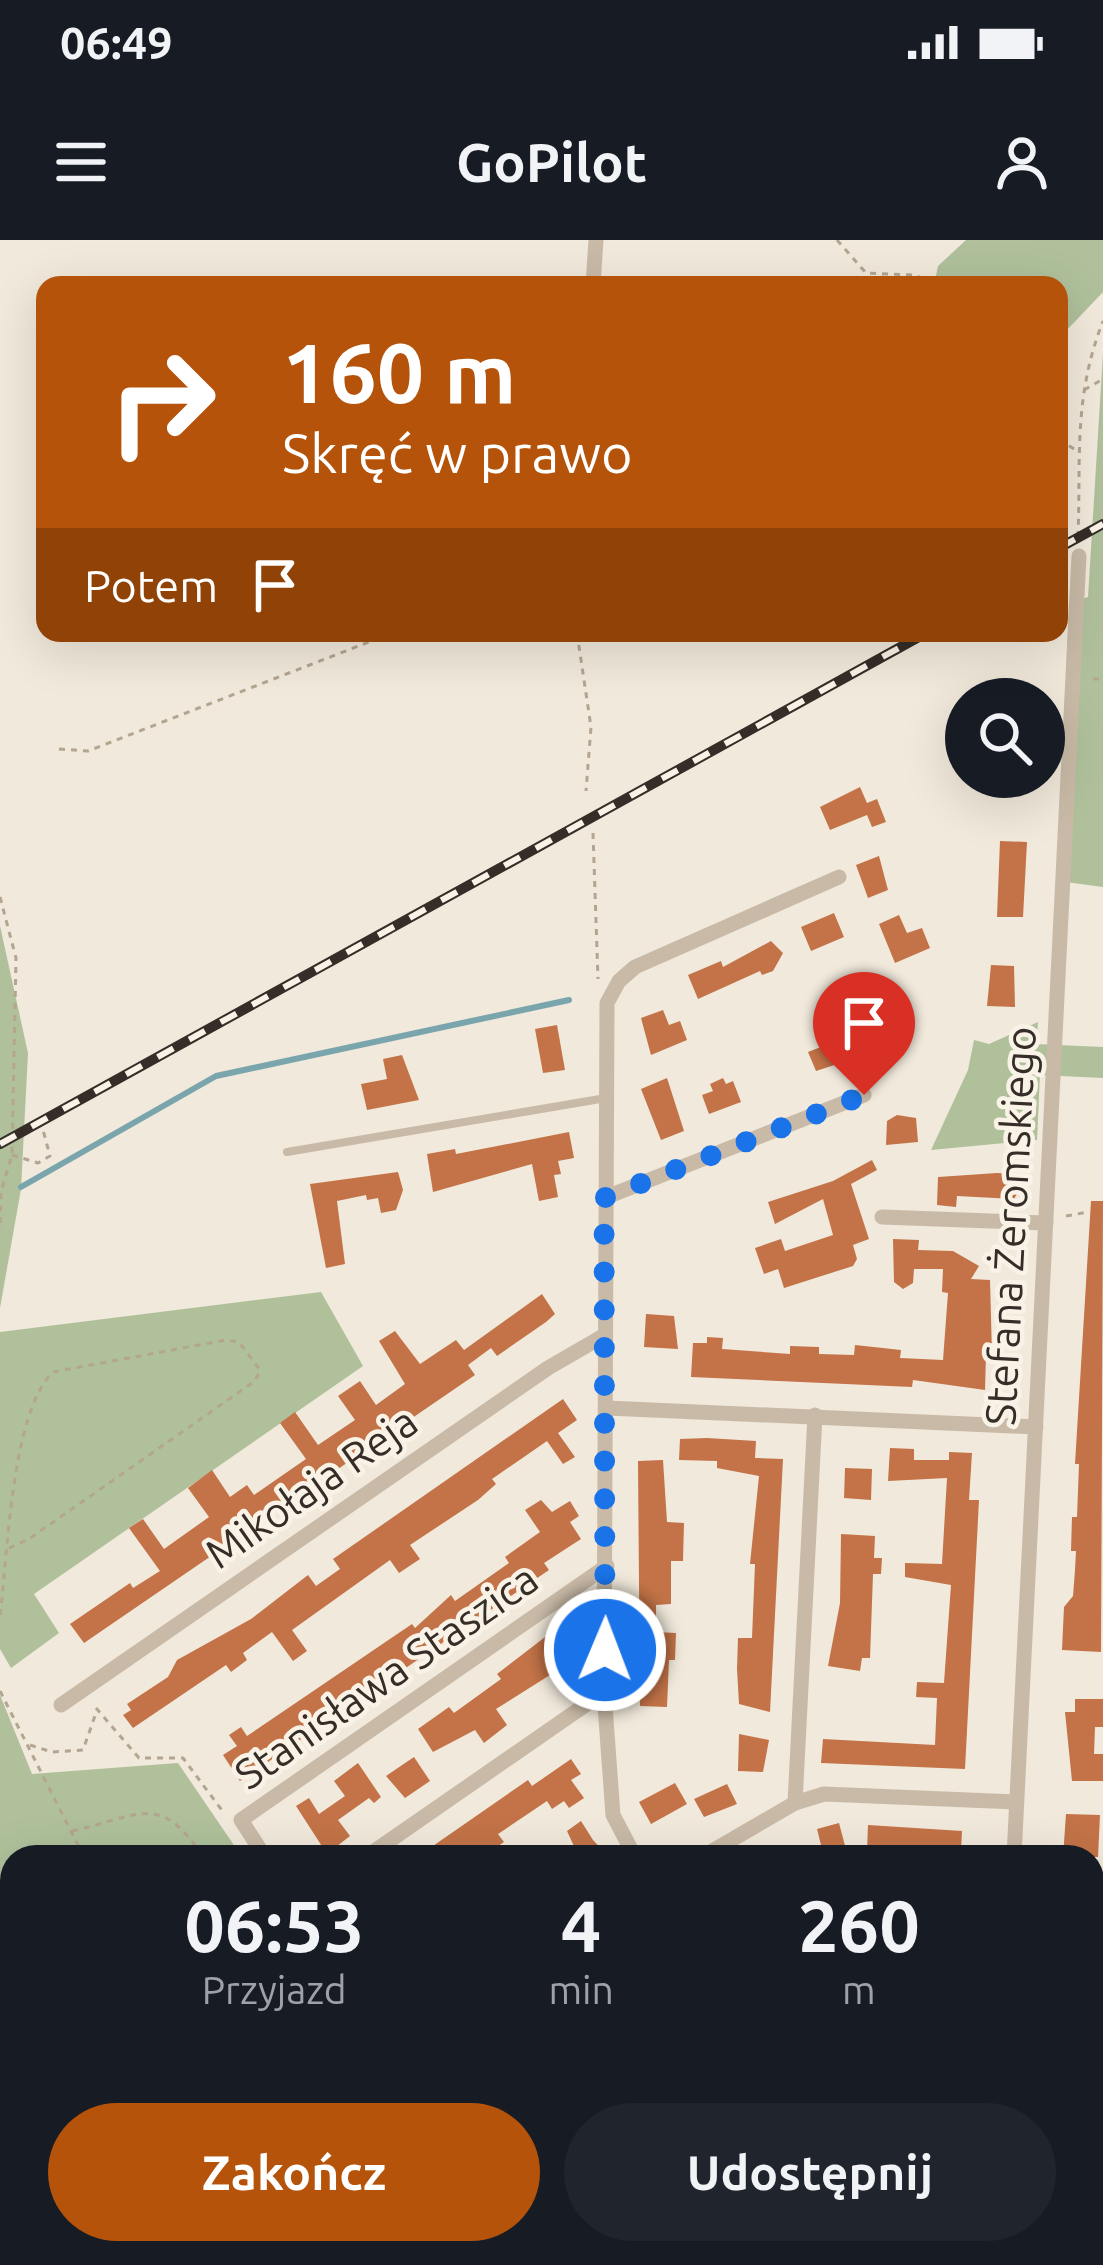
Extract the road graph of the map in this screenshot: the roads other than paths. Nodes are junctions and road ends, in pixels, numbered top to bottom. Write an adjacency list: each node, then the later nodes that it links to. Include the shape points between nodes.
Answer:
1 (596, 240): 2 (street)
2 (594, 276)
3 (1079, 556): 10 (street, Stefana Żeromskiego)
4 (839, 878): 6 (street, via 619,981 607,1003)
5 (864, 1095): 8 (street)
6 (607, 1097): 7 (lane); 8 (street)
7 (287, 1152)
8 (604, 1198): 11 (street)
9 (882, 1217): 10 (street)
10 (1046, 1222): 14 (street, Stefana Żeromskiego)
11 (605, 1334): 12 (street); 17 (street, Mikołaja Reja)
12 (607, 1408): 13 (street); 15 (street)
13 (815, 1415): 14 (street); 19 (street)
14 (1036, 1427): 18 (street, Stefana Żeromskiego)
15 (607, 1566): 16 (street); 20 (street, Stanisława Staszica, via 242,1820)
16 (604, 1692): 21 (street); 22 (street, via 613,1815)
17 (61, 1705)
18 (1016, 1802): 19 (street, via 838,1792); 24 (street, Stefana Żeromskiego)
19 (795, 1803): 23 (street)
20 (258, 1845)
21 (383, 1845)
22 (629, 1845)
23 (723, 1845)
24 (1014, 1845)

